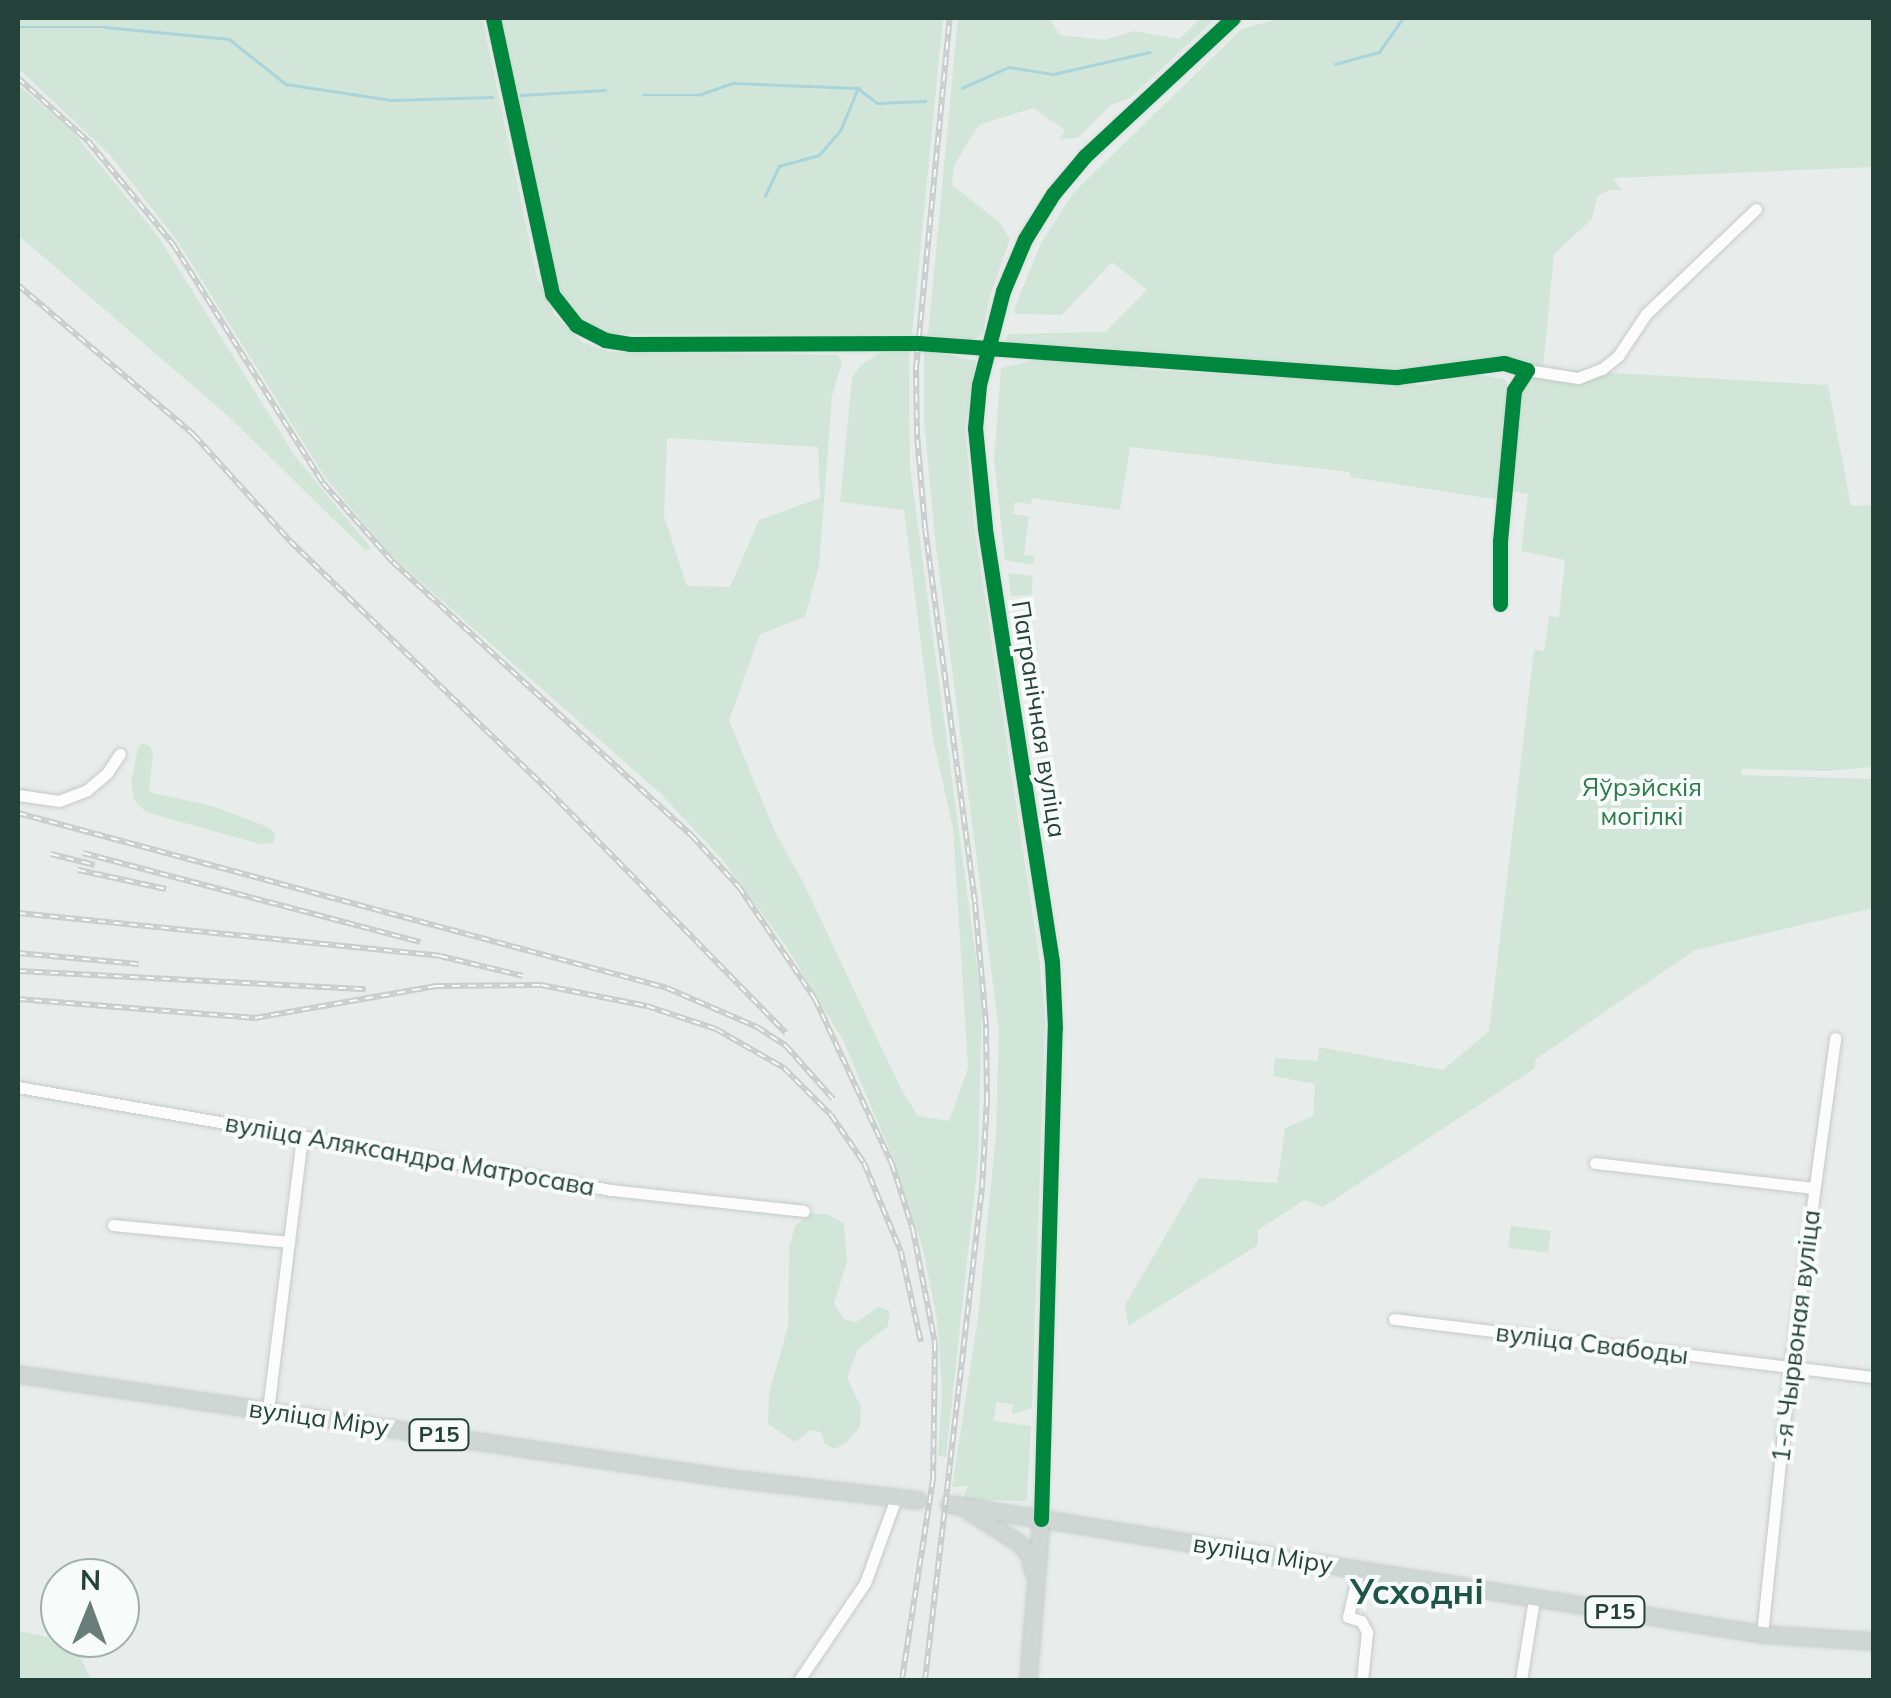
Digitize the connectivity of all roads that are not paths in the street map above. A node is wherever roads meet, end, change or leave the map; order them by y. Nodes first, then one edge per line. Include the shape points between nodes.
1 (494, 18) edge
2 (1233, 18) edge
3 (1756, 209) dead end
4 (988, 350) junction
5 (1527, 370) junction
6 (1500, 604) dead end
7 (120, 754) dead end
8 (18, 795) edge
9 (1835, 1038) dead end
10 (18, 1086) edge
11 (302, 1137) junction
12 (1595, 1162) dead end
13 (1814, 1188) junction
14 (804, 1211) dead end
15 (113, 1225) dead end
16 (289, 1242) junction
17 (1394, 1319) dead end
18 (1790, 1368) junction
19 (18, 1374) edge
20 (1874, 1377) edge
21 (268, 1410) junction
22 (896, 1498) junction
23 (941, 1503) junction
24 (1041, 1519) junction
25 (1359, 1570) junction
26 (1036, 1583) junction
27 (1534, 1599) junction
28 (1762, 1634) junction
29 (1874, 1641) edge
30 (799, 1680) edge
31 (1028, 1680) edge
32 (1362, 1680) edge
33 (1522, 1680) edge

1 - 4 street via 552,294 576,326 630,344 918,342
2 - 4 street, Пагранічная вуліца via 1053,194 1003,291
3 - 5 street via 1646,314 1602,369 1578,378
4 - 5 street via 1398,376 1486,362
4 - 24 street, Пагранічная вуліца via 975,428 978,462 1052,962 1056,1028
5 - 6 street via 1514,390
7 - 8 street via 86,790 59,801
9 - 13 street, 1-я Чырвоная вуліца
10 - 11 street, вуліца Аляксандра Матросава
11 - 14 street, вуліца Аляксандра Матросава via 611,1190
11 - 16 street
12 - 13 street
13 - 18 street, 1-я Чырвоная вуліца
15 - 16 street
16 - 21 street
17 - 18 street, вуліца Свабоды
18 - 20 street, вуліца Свабоды
18 - 28 street, 1-я Чырвоная вуліца
19 - 21 main road, вуліца Міру / Р15
21 - 22 main road, вуліца Міру / Р15
22 - 23 main road, вуліца Міру / Р15
22 - 30 street via 865,1583
23 - 24 main road, вуліца Міру / Р15
23 - 26 main road via 1019,1543
24 - 25 main road, вуліца Міру / Р15
24 - 26 main road, Пагранічная вуліца
25 - 27 main road, вуліца Міру / Р15
25 - 32 street via 1348,1617 1361,1621 1366,1632
26 - 31 main road, Пагранічная вуліца
27 - 28 main road, вуліца Міру / Р15
27 - 33 street
28 - 29 main road, вуліца Міру / Р15

